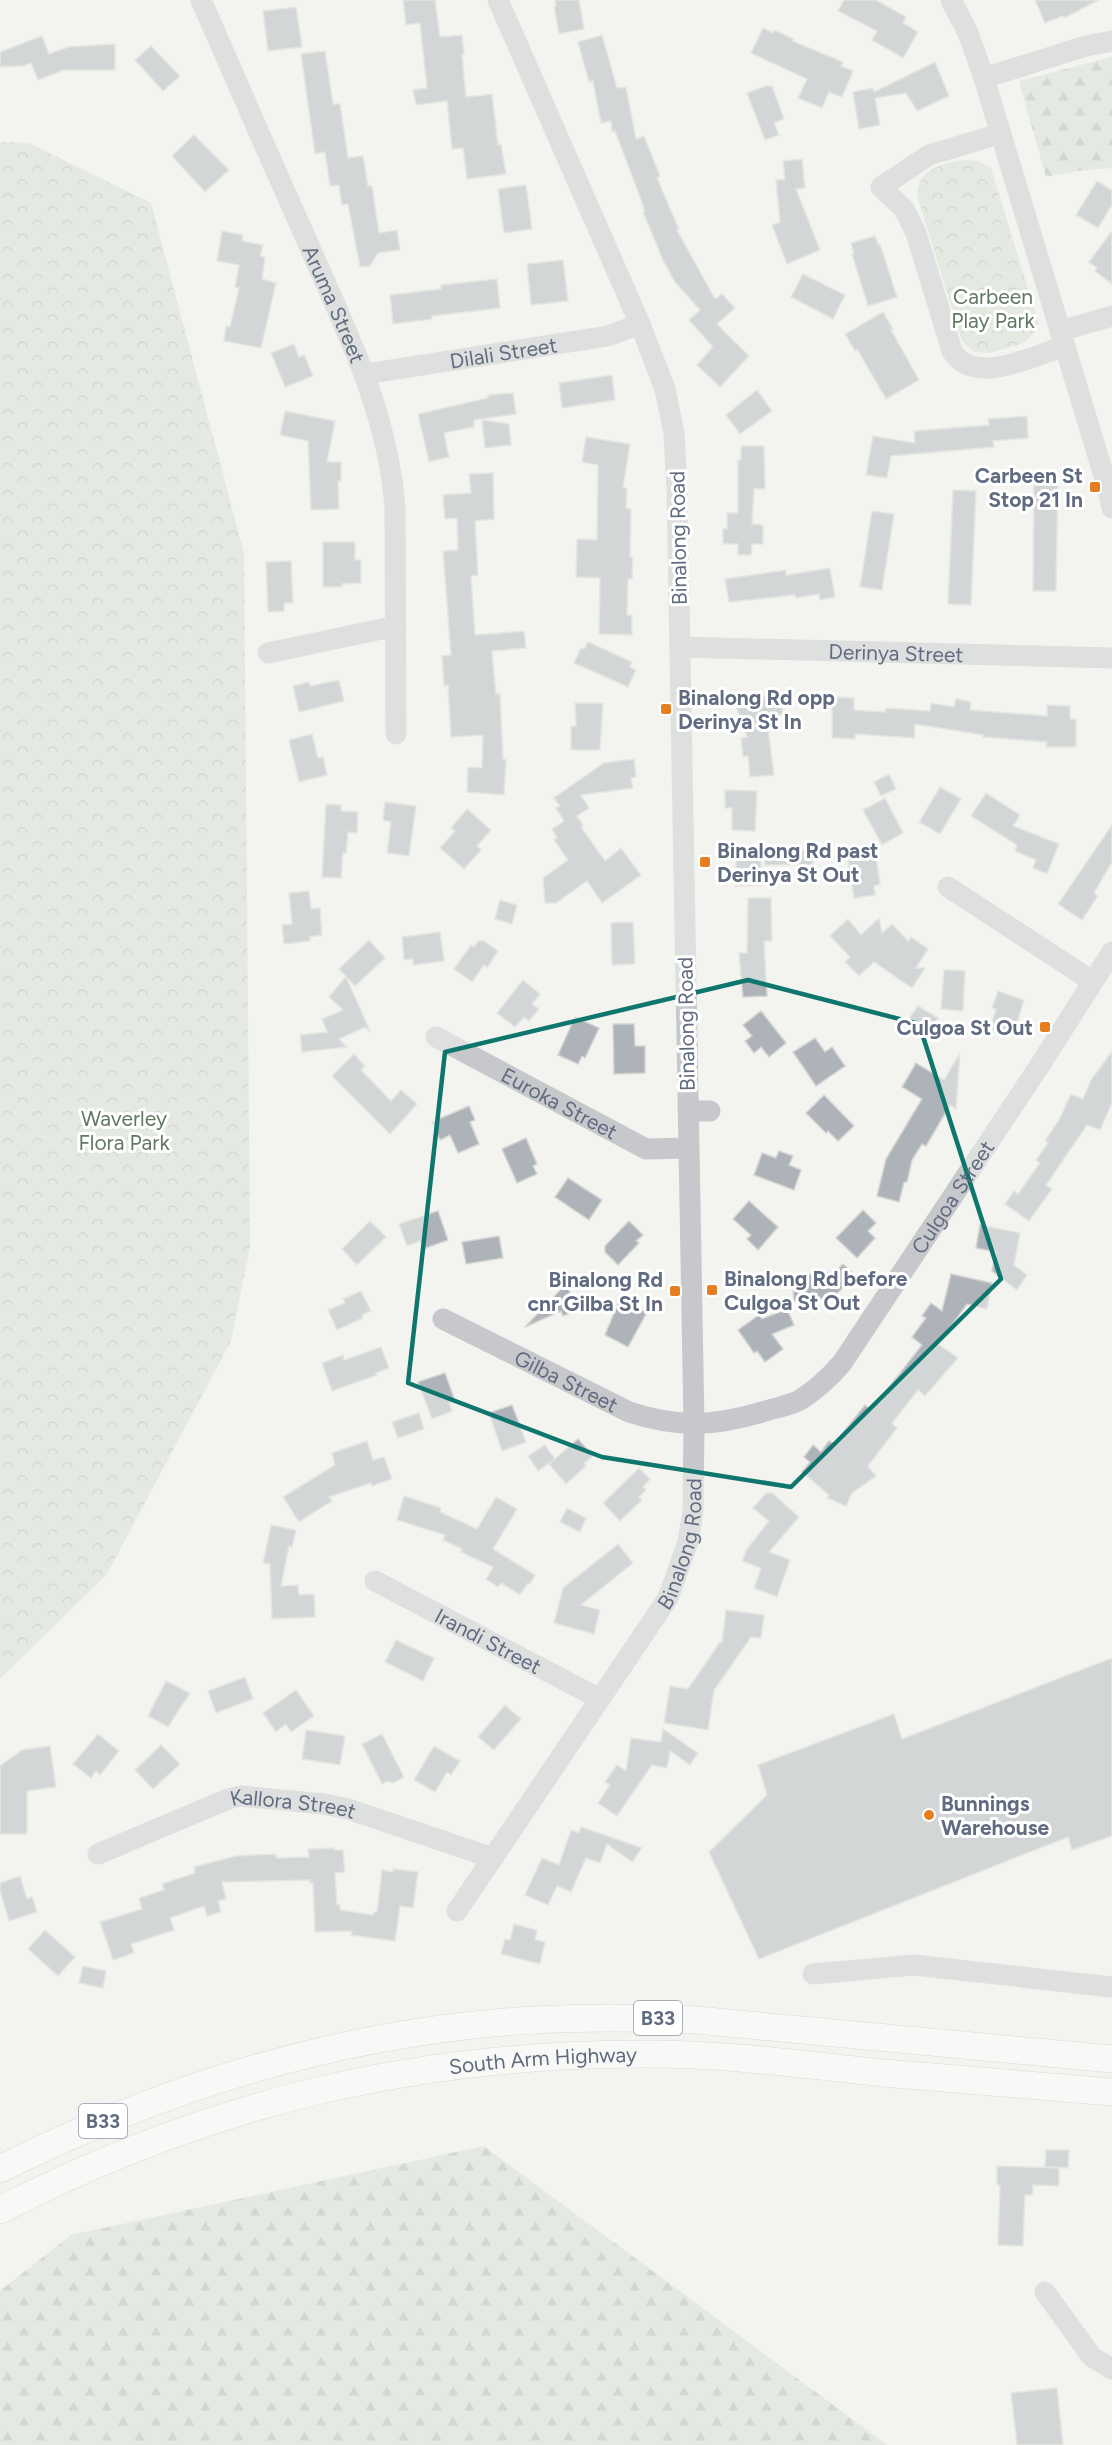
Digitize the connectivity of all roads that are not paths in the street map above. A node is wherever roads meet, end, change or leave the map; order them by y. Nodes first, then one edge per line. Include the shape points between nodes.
1 (201, 0) edge
2 (498, 0) edge
3 (951, 0) edge
4 (1112, 41) edge
5 (984, 78) junction
6 (999, 134) junction
7 (1112, 316) edge
8 (640, 324) junction
9 (1062, 339) junction
10 (365, 375) junction
11 (1112, 508) edge
12 (396, 626) junction
13 (680, 647) junction
14 (268, 653) dead end
15 (1112, 658) edge
16 (396, 734) dead end
17 (948, 887) dead end
18 (1112, 952) edge
19 (1092, 981) junction
20 (436, 1037) dead end
21 (688, 1111) junction
22 (710, 1111) dead end
23 (688, 1149) junction
24 (443, 1319) dead end
25 (694, 1424) junction
26 (375, 1581) dead end
27 (600, 1699) junction
28 (98, 1854) dead end
29 (493, 1858) junction
30 (457, 1911) dead end
31 (813, 1974) dead end
32 (1112, 1987) edge
33 (1112, 2059) edge
34 (1112, 2092) edge
35 (0, 2169) edge
36 (0, 2210) edge
37 (1045, 2292) dead end
38 (1112, 2368) edge

1 - 10 street, Aruma Street
2 - 8 street, Binalong Road
3 - 5 street
4 - 5 street
5 - 6 street
6 - 9 street
6 - 9 street via 929,155 881,187 904,209 916,233 957,359 972,368 994,368
7 - 9 street
8 - 10 street, Dilali Street via 608,336
8 - 13 street, Binalong Road via 665,389 674,433
9 - 11 street
10 - 12 street, Aruma Street via 393,476
12 - 14 street
12 - 16 street, Aruma Street
13 - 15 street, Derinya Street
13 - 21 street, Binalong Road
17 - 19 street
18 - 19 street, Culgoa Street
19 - 25 street, Culgoa Street via 842,1364 798,1401 736,1420
20 - 23 street, Euroka Street via 645,1149
21 - 22 street, Binalong Road
21 - 23 street, Binalong Road
23 - 25 street, Binalong Road
24 - 25 street, Gilba Street via 628,1412 658,1422
25 - 27 street, Binalong Road via 693,1511 679,1570 653,1624
26 - 27 street, Irandi Street
27 - 29 street, Binalong Road
28 - 29 street, Kallora Street via 240,1796 348,1809
29 - 30 street, Binalong Road
31 - 32 street via 914,1965
33 - 35 main road, South Arm Highway / B33 via 696,2020 629,2017 494,2023 323,2050 210,2082 100,2122
34 - 36 main road, South Arm Highway / B33 via 654,2054 455,2065 315,2090 246,2109 118,2154
37 - 38 street via 1092,2357

